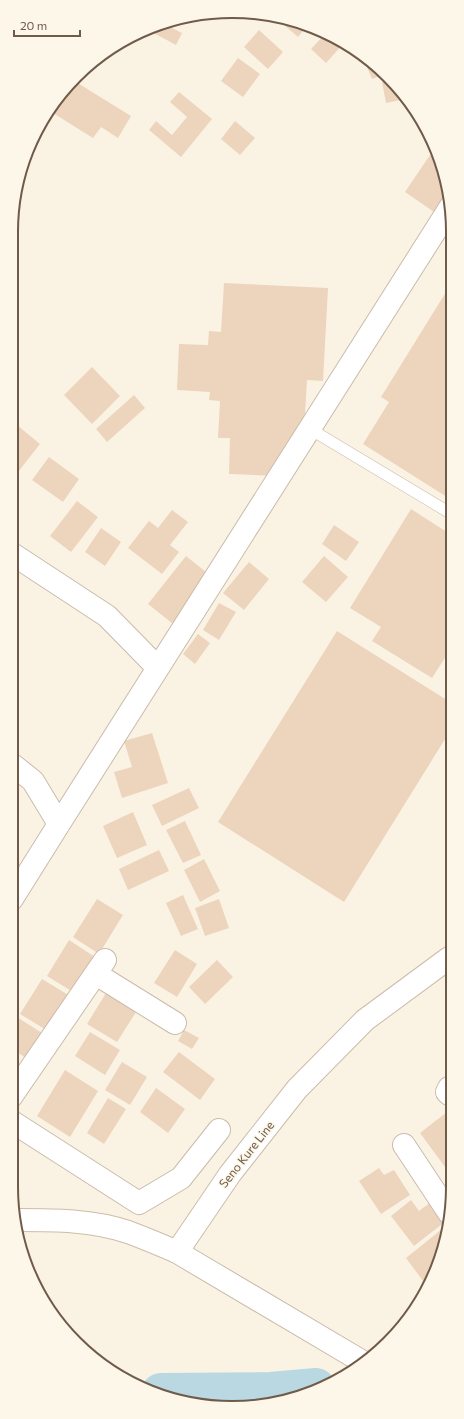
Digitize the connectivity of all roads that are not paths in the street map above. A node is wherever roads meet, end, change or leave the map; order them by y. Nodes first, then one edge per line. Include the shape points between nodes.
1 (446, 215) edge
2 (310, 429) junction
3 (446, 511) edge
4 (18, 558) edge
5 (158, 668) junction
6 (18, 769) edge
7 (59, 824) junction
8 (18, 890) edge
9 (446, 960) edge
10 (175, 1023) dead end
11 (18, 1087) edge
12 (18, 1125) edge
13 (219, 1130) dead end
14 (404, 1145) dead end
15 (445, 1208) edge
16 (21, 1220) edge
17 (177, 1252) junction
18 (359, 1359) edge

1 - 2 street
2 - 3 lane
2 - 5 street
4 - 5 street via 107,616
5 - 7 street
6 - 7 street via 33,781
7 - 8 street
9 - 17 street, Seno Kure Line via 365,1020 297,1089 230,1174
10 - 11 street via 100,967
12 - 13 street via 139,1203 181,1178
14 - 15 street
16 - 17 street via 64,1220 98,1225 128,1232
17 - 18 street

